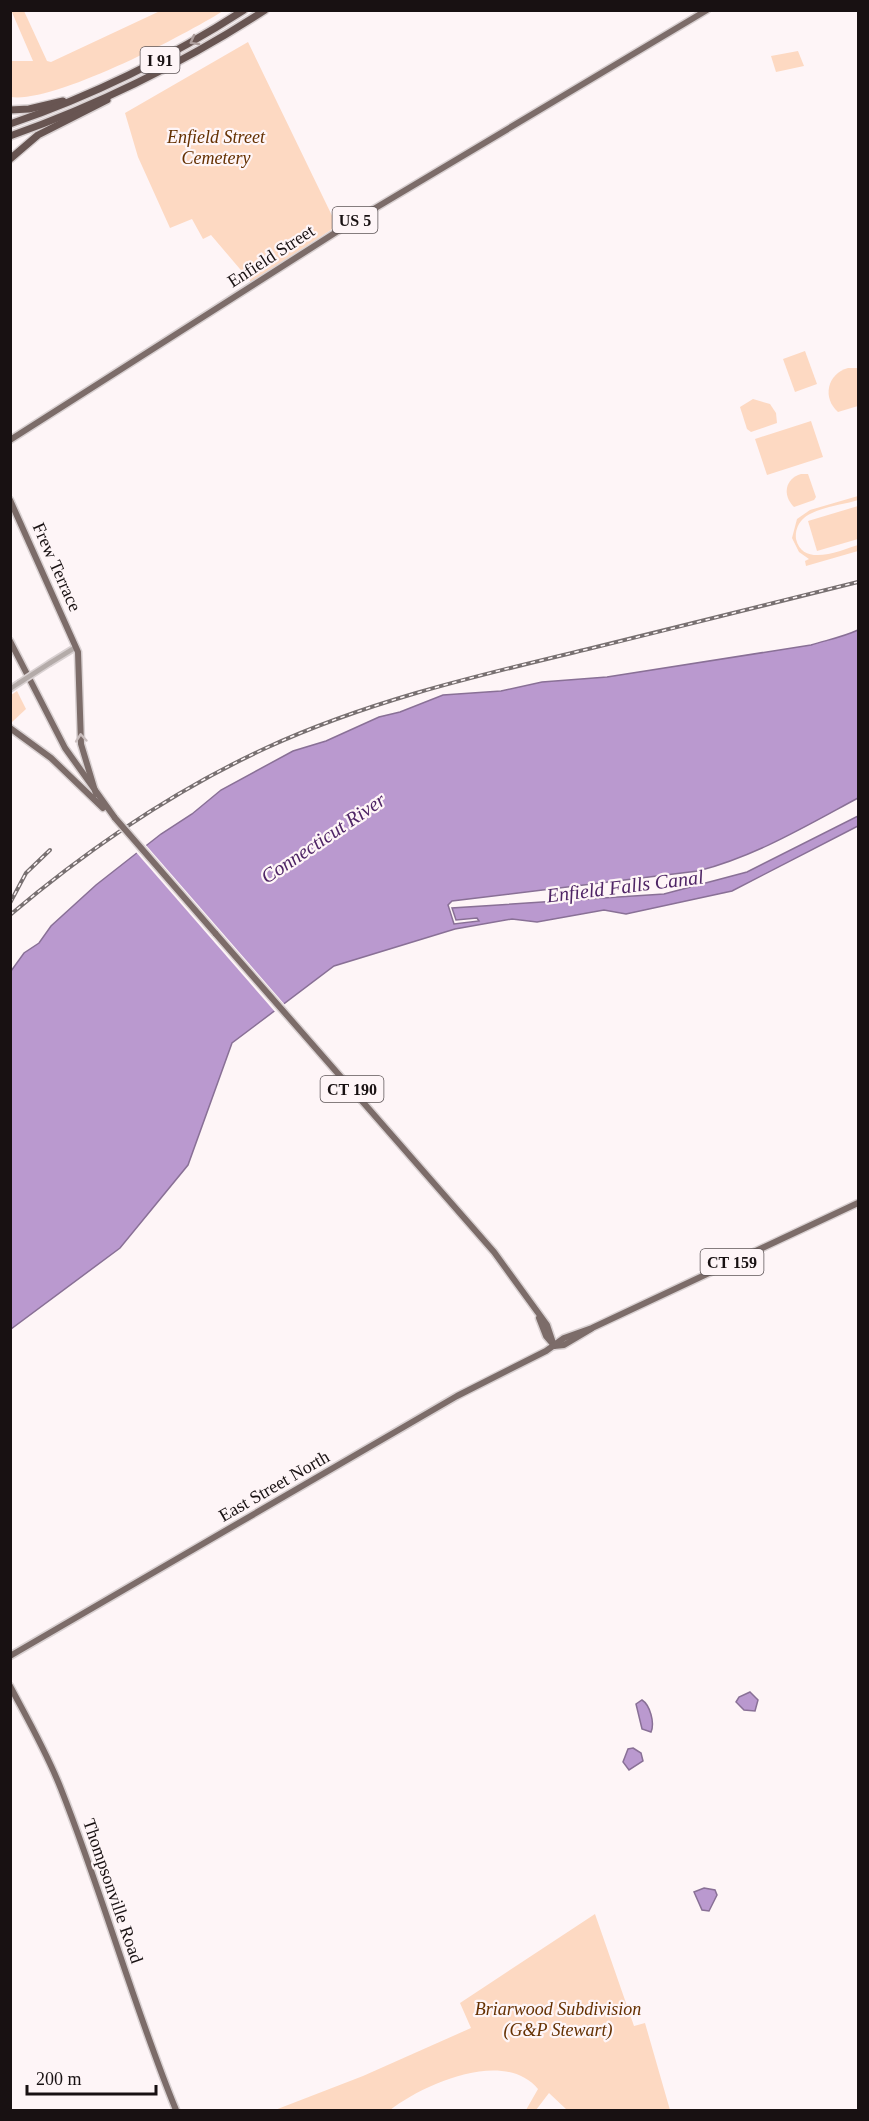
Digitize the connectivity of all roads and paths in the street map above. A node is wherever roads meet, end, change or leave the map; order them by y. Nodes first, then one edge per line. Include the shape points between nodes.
1 (244, 10) edge
2 (265, 10) edge
3 (706, 10) edge
4 (112, 95) junction
5 (71, 101) junction
6 (10, 110) edge
7 (10, 124) edge
8 (10, 136) edge
9 (10, 159) edge
10 (10, 441) edge
11 (10, 500) edge
12 (10, 641) edge
13 (76, 647) junction
14 (10, 688) edge
15 (10, 728) edge
16 (96, 794) junction
17 (114, 816) junction
18 (858, 1203) edge
19 (554, 1346) junction
20 (10, 1656) edge
21 (10, 1686) edge
22 (176, 2110) edge

1 -> 5 highway, I 91 via 161,59
2 - 4 highway, I 91 via 188,57
3 - 10 main road, Enfield Street / US 5 via 352,222
4 - 8 highway, I 91
4 - 9 highway via 99,106 38,135
5 - 6 highway
5 - 7 highway, I 91
11 - 13 main road, Frew Terrace
12 - 16 main road, CT 190 via 58,736
13 - 14 street, bridge
16 -> 13 main road, Frew Terrace via 82,749
15 - 17 main road via 51,758
16 - 17 main road, CT 190
17 - 19 main road, CT 190, bridge via 494,1252 547,1325
18 - 19 main road, East Street North / CT 159
19 - 20 main road, East Street North / CT 159 via 457,1396
21 - 22 main road, Thompsonville Road via 60,1787

